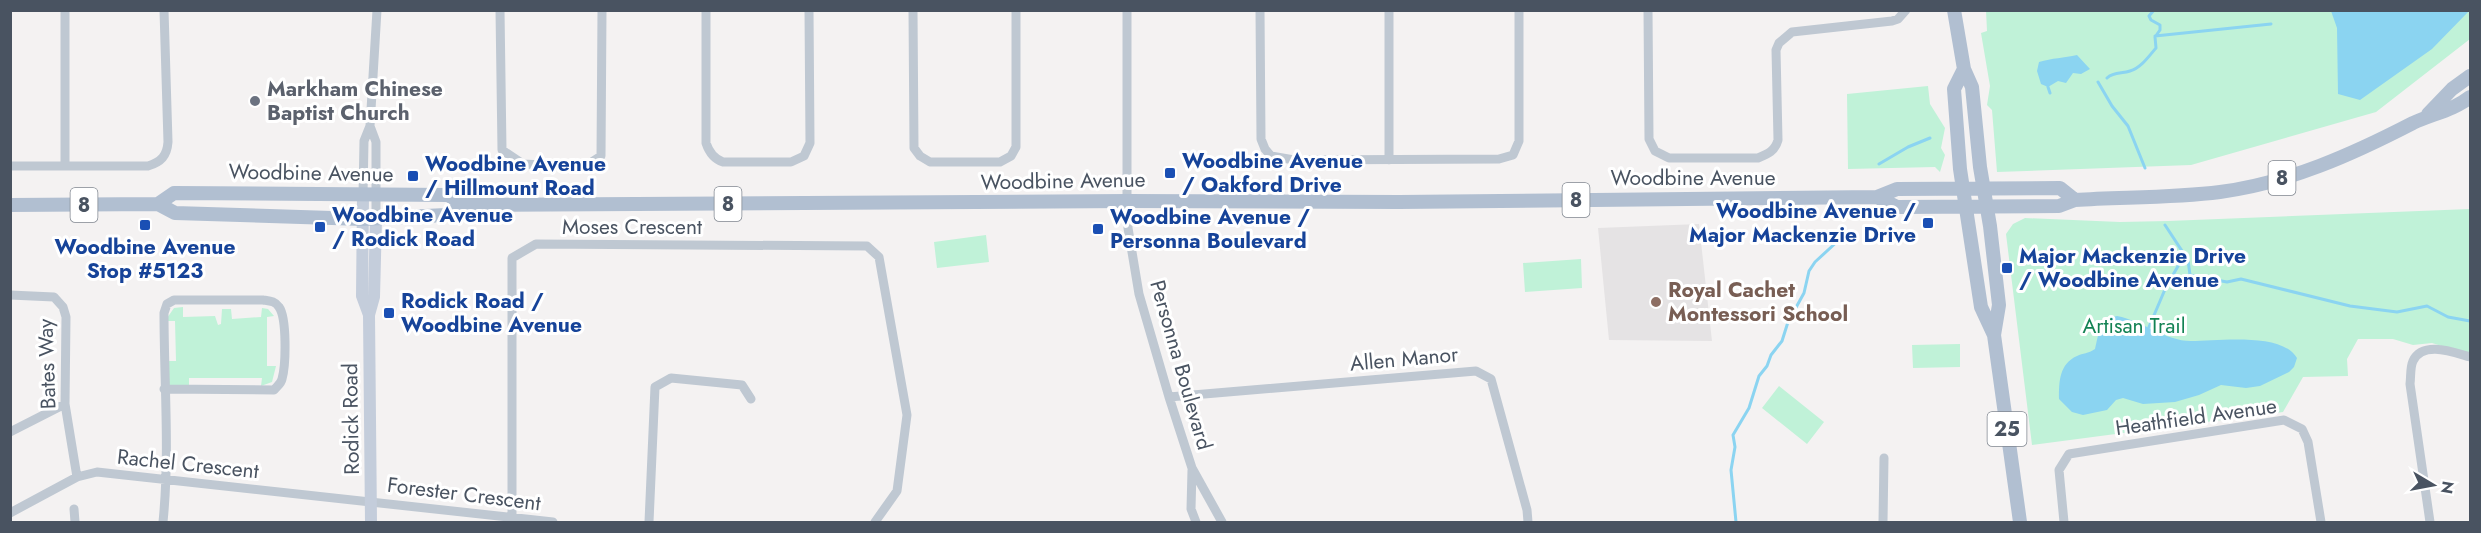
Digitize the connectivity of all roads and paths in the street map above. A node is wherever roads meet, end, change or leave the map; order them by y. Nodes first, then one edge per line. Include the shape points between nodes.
1 (65, 10) edge
2 (164, 10) edge
3 (377, 10) edge
4 (500, 10) edge
5 (602, 10) edge
6 (706, 10) edge
7 (809, 10) edge
8 (913, 10) edge
9 (1016, 10) edge
10 (1127, 10) edge
11 (1260, 10) edge
12 (1389, 10) edge
13 (1519, 10) edge
14 (1648, 10) edge
15 (1906, 10) edge
16 (1954, 10) edge
17 (1964, 69) junction
18 (2470, 76) edge
19 (2470, 97) edge
20 (2425, 117) junction
21 (1389, 160) junction
22 (65, 165) junction
23 (10, 166) edge
24 (1984, 188) junction
25 (1963, 189) junction
26 (369, 196) junction
27 (1877, 197) junction
28 (2075, 200) junction
29 (1127, 201) junction
30 (158, 204) junction
31 (10, 205) edge
32 (465, 205) junction
33 (1966, 207) junction
34 (1987, 207) junction
35 (369, 218) junction
36 (10, 295) edge
37 (1994, 335) junction
38 (2470, 357) edge
39 (164, 389) junction
40 (1169, 397) junction
41 (751, 399) dead end
42 (65, 404) junction
43 (10, 432) edge
44 (1884, 458) dead end
45 (1192, 468) junction
46 (77, 477) junction
47 (167, 480) junction
48 (371, 502) junction
49 (74, 509) dead end
50 (10, 513) edge
51 (512, 518) junction
52 (75, 522) edge
53 (163, 522) edge
54 (371, 522) edge
55 (553, 522) edge
56 (649, 522) edge
57 (875, 522) edge
58 (1196, 522) edge
59 (1222, 522) edge
60 (1528, 522) edge
61 (1883, 522) edge
62 (2020, 522) edge
63 (2064, 522) edge
64 (2321, 522) edge
65 (2430, 522) edge

1 - 22 street
2 - 22 street via 168,151 163,159 148,166
3 - 26 street via 370,126 376,142
4 - 5 street via 502,150 523,164 584,167 601,156
6 - 7 street via 706,143 708,150 723,162 798,160 809,150
8 - 9 street via 914,148 930,162 1000,162 1011,156 1016,147
10 - 29 street, Personna Boulevard
11 - 21 street via 1261,139 1271,156 1294,160
12 - 21 street
13 - 21 street via 1519,141 1513,155 1499,159
14 - 15 street via 1649,139 1655,151 1669,158 1767,155 1778,140 1776,50 1785,36 1892,21
16 - 17 main road, 25
17 - 24 main road, 25 via 1972,87
17 - 25 main road, 25 via 1954,89
18 - 20 main road, Woodbine Avenue / 8
19 - 20 main road, Woodbine Avenue / 8 via 2460,105
20 - 28 main road, Woodbine Avenue / 8 via 2363,149 2275,180 2223,191
22 - 23 street
24 - 25 main road, Woodbine Avenue / 8
24 - 28 main road, Woodbine Avenue / 8 via 2060,188
24 - 34 main road, 25
25 - 27 main road, Woodbine Avenue / 8 via 1897,189
25 - 33 main road, 25
26 - 30 main road, Woodbine Avenue / 8 via 174,193
26 - 32 main road, Woodbine Avenue / 8 via 448,195
26 - 35 main road, Rodick Road
27 - 29 main road, Woodbine Avenue / 8
27 - 33 main road, Woodbine Avenue / 8 via 1897,207
28 - 34 main road, Woodbine Avenue / 8 via 2059,206
29 - 32 main road, Woodbine Avenue / 8
29 - 40 street, Personna Boulevard via 1139,294
30 - 31 main road, Woodbine Avenue / 8
30 - 35 main road, Woodbine Avenue / 8 via 176,213
32 - 35 main road, Woodbine Avenue / 8 via 446,215
33 - 34 main road, Woodbine Avenue / 8
33 - 37 main road, 25 via 1981,307
34 - 37 main road, 25 via 1999,305
35 - 48 main road, Rodick Road via 362,296 369,315
36 - 42 street, Bates Way via 54,297 63,307
37 - 62 main road, 25
38 - 65 street via 2442,349 2428,350 2417,355 2412,363 2410,384
39 - 39 street via 274,390 282,382 284,370 285,319 278,305 263,300 174,300 167,304
39 - 47 street
40 - 45 street, Personna Boulevard
40 - 60 street, Allen Manor via 1476,371 1491,379
41 - 56 street via 742,384 671,378 655,387
42 - 43 street
42 - 46 street, Bates Way
44 - 61 street
45 - 58 street, Personna Boulevard via 1191,509
45 - 59 street, Personna Boulevard
46 - 47 street, Rachel Crescent via 98,472
46 - 50 street, Rachel Crescent
47 - 48 street, Rachel Crescent
47 - 53 street
48 - 51 street, Forester Crescent
48 - 54 main road, Rodick Road
49 - 52 street
51 - 55 street, Forester Crescent
51 - 57 street, Moses Crescent via 512,258 536,244 867,246 879,257 907,415 897,491
63 - 64 street, Heathfield Avenue via 2059,470 2069,454 2284,420 2302,429 2308,442

